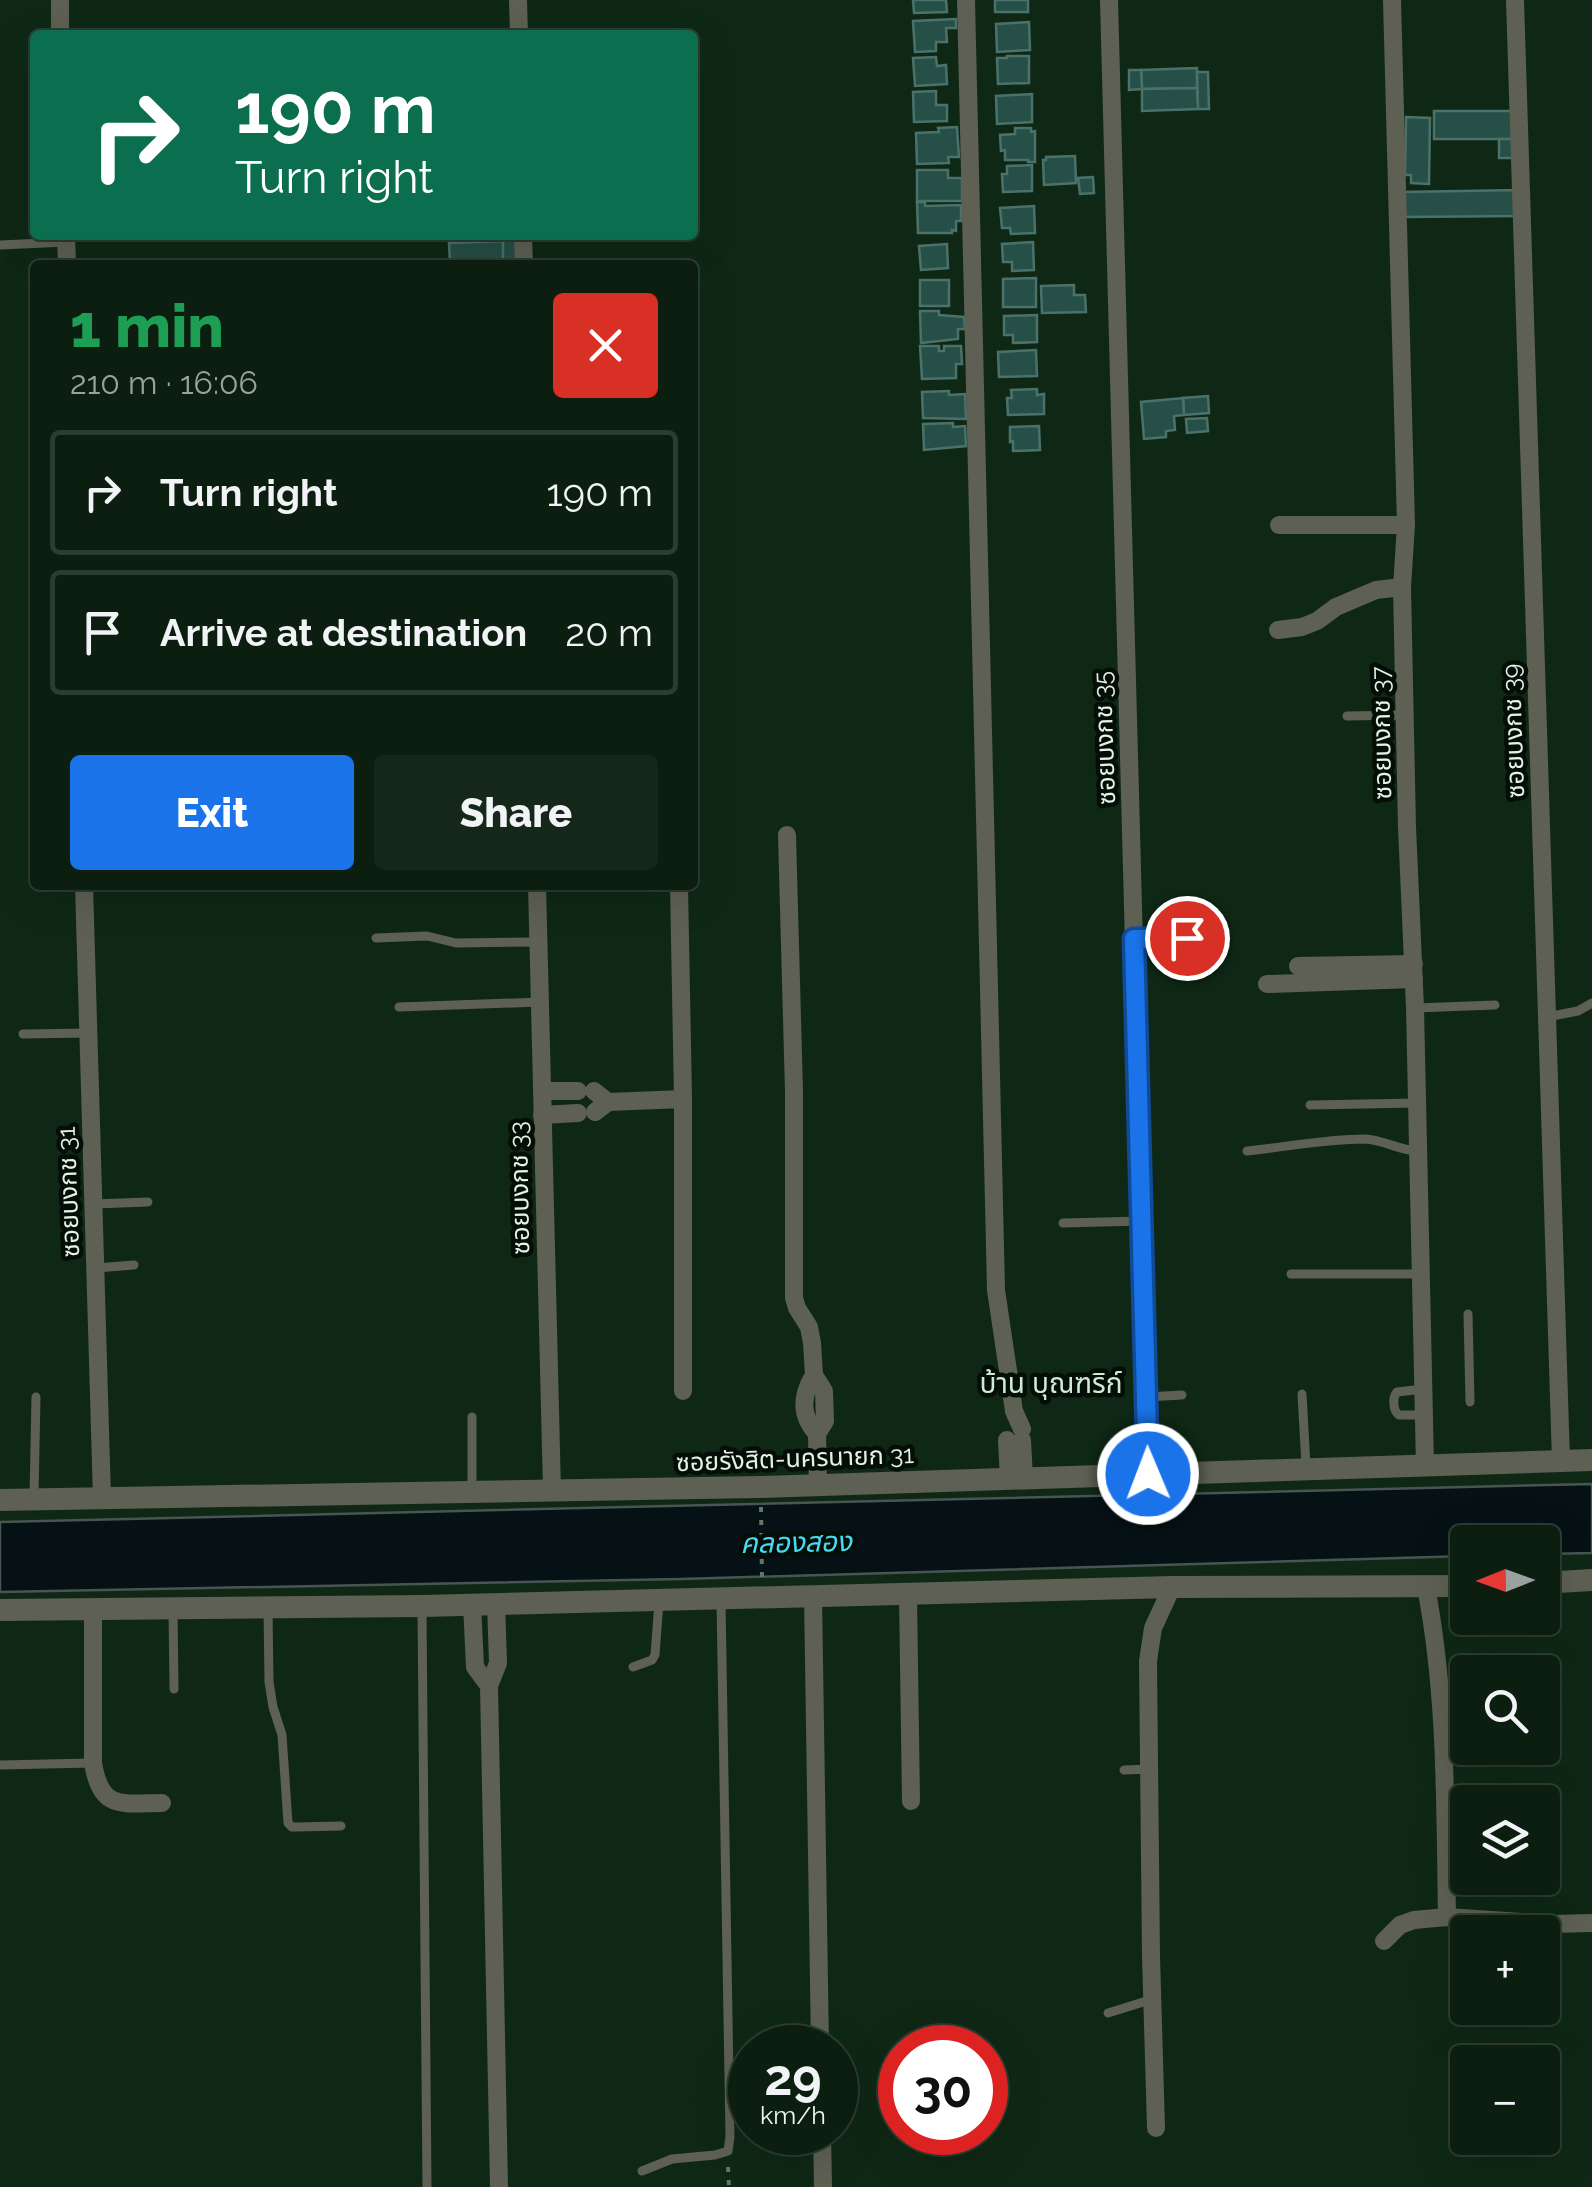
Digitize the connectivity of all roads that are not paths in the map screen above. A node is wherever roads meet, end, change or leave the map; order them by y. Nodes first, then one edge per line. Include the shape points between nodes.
1 (60, 0) edge
2 (518, 0) edge
3 (966, 0) edge
4 (1109, 0) edge
5 (1392, 0) edge
6 (1515, 0) edge
7 (60, 30) edge
8 (519, 30) edge
9 (55, 240) edge
10 (0, 245) edge
11 (1279, 525) dead end
12 (1406, 525) junction
13 (1402, 587) junction
14 (1278, 630) dead end
15 (1406, 715) junction
16 (1347, 716) dead end
17 (788, 835) dead end
18 (84, 890) edge
19 (537, 890) edge
20 (679, 890) edge
21 (376, 938) dead end
22 (1187, 938) dead end
23 (1134, 939) junction
24 (538, 942) junction
25 (1298, 966) dead end
26 (1414, 972) junction
27 (1267, 984) dead end
28 (540, 1002) junction
29 (1592, 1002) edge
30 (1495, 1005) dead end
31 (399, 1006) dead end
32 (1415, 1008) junction
33 (1547, 1017) junction
34 (89, 1033) junction
35 (24, 1034) dead end
36 (542, 1092) junction
37 (683, 1098) junction
38 (590, 1102) junction
39 (1417, 1103) junction
40 (1310, 1105) dead end
41 (542, 1114) junction
42 (1247, 1151) dead end
43 (1418, 1151) junction
44 (148, 1202) dead end
45 (94, 1204) junction
46 (1141, 1220) junction
47 (1063, 1224) dead end
48 (134, 1265) dead end
49 (96, 1268) junction
50 (1291, 1274) dead end
51 (1421, 1274) junction
52 (1468, 1314) dead end
53 (1423, 1389) junction
54 (683, 1391) dead end
55 (1302, 1394) dead end
56 (1182, 1395) dead end
57 (36, 1396) dead end
58 (1146, 1397) junction
59 (1470, 1402) dead end
60 (1424, 1416) junction
61 (472, 1417) dead end
62 (1592, 1460) edge
63 (1561, 1461) junction
64 (1425, 1465) junction
65 (1306, 1468) junction
66 (1148, 1474) junction
67 (1016, 1479) junction
68 (818, 1485) junction
69 (552, 1490) junction
70 (472, 1492) junction
71 (102, 1498) junction
72 (0, 1500) edge
73 (34, 1500) junction
74 (1592, 1580) edge
75 (1560, 1581) edge
76 (1172, 1587) junction
77 (1450, 1587) edge
78 (1426, 1588) junction
79 (908, 1595) junction
80 (813, 1596) junction
81 (720, 1598) junction
82 (659, 1599) junction
83 (484, 1604) junction
84 (422, 1606) junction
85 (268, 1607) junction
86 (93, 1608) junction
87 (173, 1608) junction
88 (0, 1610) edge
89 (633, 1667) dead end
90 (174, 1689) dead end
91 (94, 1762) junction
92 (0, 1765) edge
93 (1150, 1769) junction
94 (1124, 1770) dead end
95 (911, 1801) dead end
96 (162, 1804) dead end
97 (341, 1826) dead end
98 (1447, 1917) junction
99 (1592, 1923) edge
100 (1384, 1941) dead end
101 (1153, 1999) junction
102 (1108, 2012) dead end
103 (820, 2025) edge
104 (1156, 2128) dead end
105 (822, 2155) edge
106 (642, 2171) dead end
107 (428, 2187) edge
108 (499, 2187) edge
109 (823, 2187) edge

1 - 7 street
2 - 8 street
3 - 67 street via 996,1290 1014,1411
4 - 23 street, ซอยบงกช 35
5 - 12 street, ซอยบงกช 37
6 - 33 street, ซอยบงกช 39
9 - 10 lane
11 - 12 street
12 - 13 street, ซอยบงกช 37
13 - 14 street via 1376,590 1318,621
13 - 15 street, ซอยบงกช 37
15 - 16 lane
15 - 26 street, ซอยบงกช 37
17 - 68 street via 794,1298 824,1391
18 - 34 street, ซอยบงกช 31
19 - 24 street, ซอยบงกช 33
20 - 37 street
21 - 24 lane
22 - 23 lane
23 - 46 street, ซอยบงกช 35
24 - 28 street, ซอยบงกช 33
25 - 26 street
26 - 27 street
26 - 32 street, ซอยบงกช 37
28 - 31 lane
28 - 36 street, ซอยบงกช 33
29 - 33 lane
30 - 32 lane
32 - 39 street, ซอยบงกช 37
33 - 63 street, ซอยบงกช 39
34 - 35 lane
34 - 45 street, ซอยบงกช 31
36 - 38 street
36 - 41 street, ซอยบงกช 33
37 - 38 street
37 - 54 street
38 - 41 street
39 - 40 lane
39 - 43 street, ซอยบงกช 37
41 - 69 street, ซอยบงกช 33
42 - 43 lane via 1362,1139
43 - 51 street, ซอยบงกช 37
44 - 45 lane
45 - 49 street, ซอยบงกช 31
46 - 47 lane
46 - 58 street, ซอยบงกช 35
48 - 49 lane
49 - 71 street, ซอยบงกช 31
50 - 51 lane
51 - 53 street, ซอยบงกช 37
52 - 59 lane
53 - 60 street, ซอยบงกช 37
53 - 60 lane via 1397,1392 1394,1407 1399,1415
55 - 65 lane
56 - 58 lane
57 - 73 lane
58 - 66 street, ซอยบงกช 35
60 - 64 street, ซอยบงกช 37
61 - 70 lane
62 - 63 street, ซอยรังสิต-นครนายก 31
63 - 64 street, ซอยรังสิต-นครนายก 31 via 1470,1454
64 - 65 street, ซอยรังสิต-นครนายก 31
65 - 66 street, ซอยรังสิต-นครนายก 31
66 - 67 street, ซอยรังสิต-นครนายก 31
67 - 68 street, ซอยรังสิต-นครนายก 31
68 - 69 street, ซอยรังสิต-นครนายก 31
69 - 70 street, ซอยรังสิต-นครนายก 31
70 - 71 street, ซอยรังสิต-นครนายก 31
71 - 73 street, ซอยรังสิต-นครนายก 31
72 - 73 street, ซอยรังสิต-นครนายก 31
74 - 75 street
76 - 78 street
76 - 79 street
76 - 93 street via 1150,1644
77 - 78 street
78 - 98 street via 1441,1695
79 - 80 street
79 - 95 street
80 - 81 street
80 - 103 street
81 - 82 street
81 - 106 lane via 728,2151
82 - 83 street
82 - 89 lane via 655,1655
83 - 84 street
83 - 108 street via 475,1667 489,1686
84 - 85 street
84 - 107 lane
85 - 87 street
85 - 97 lane via 269,1682 282,1735 288,1822 297,1828
86 - 87 street
86 - 88 street
86 - 91 street
87 - 90 lane
91 - 92 lane
91 - 96 street via 102,1793 112,1801
93 - 94 lane
93 - 101 street
98 - 99 street
98 - 100 street via 1400,1925
101 - 102 lane
101 - 104 street
105 - 109 street

